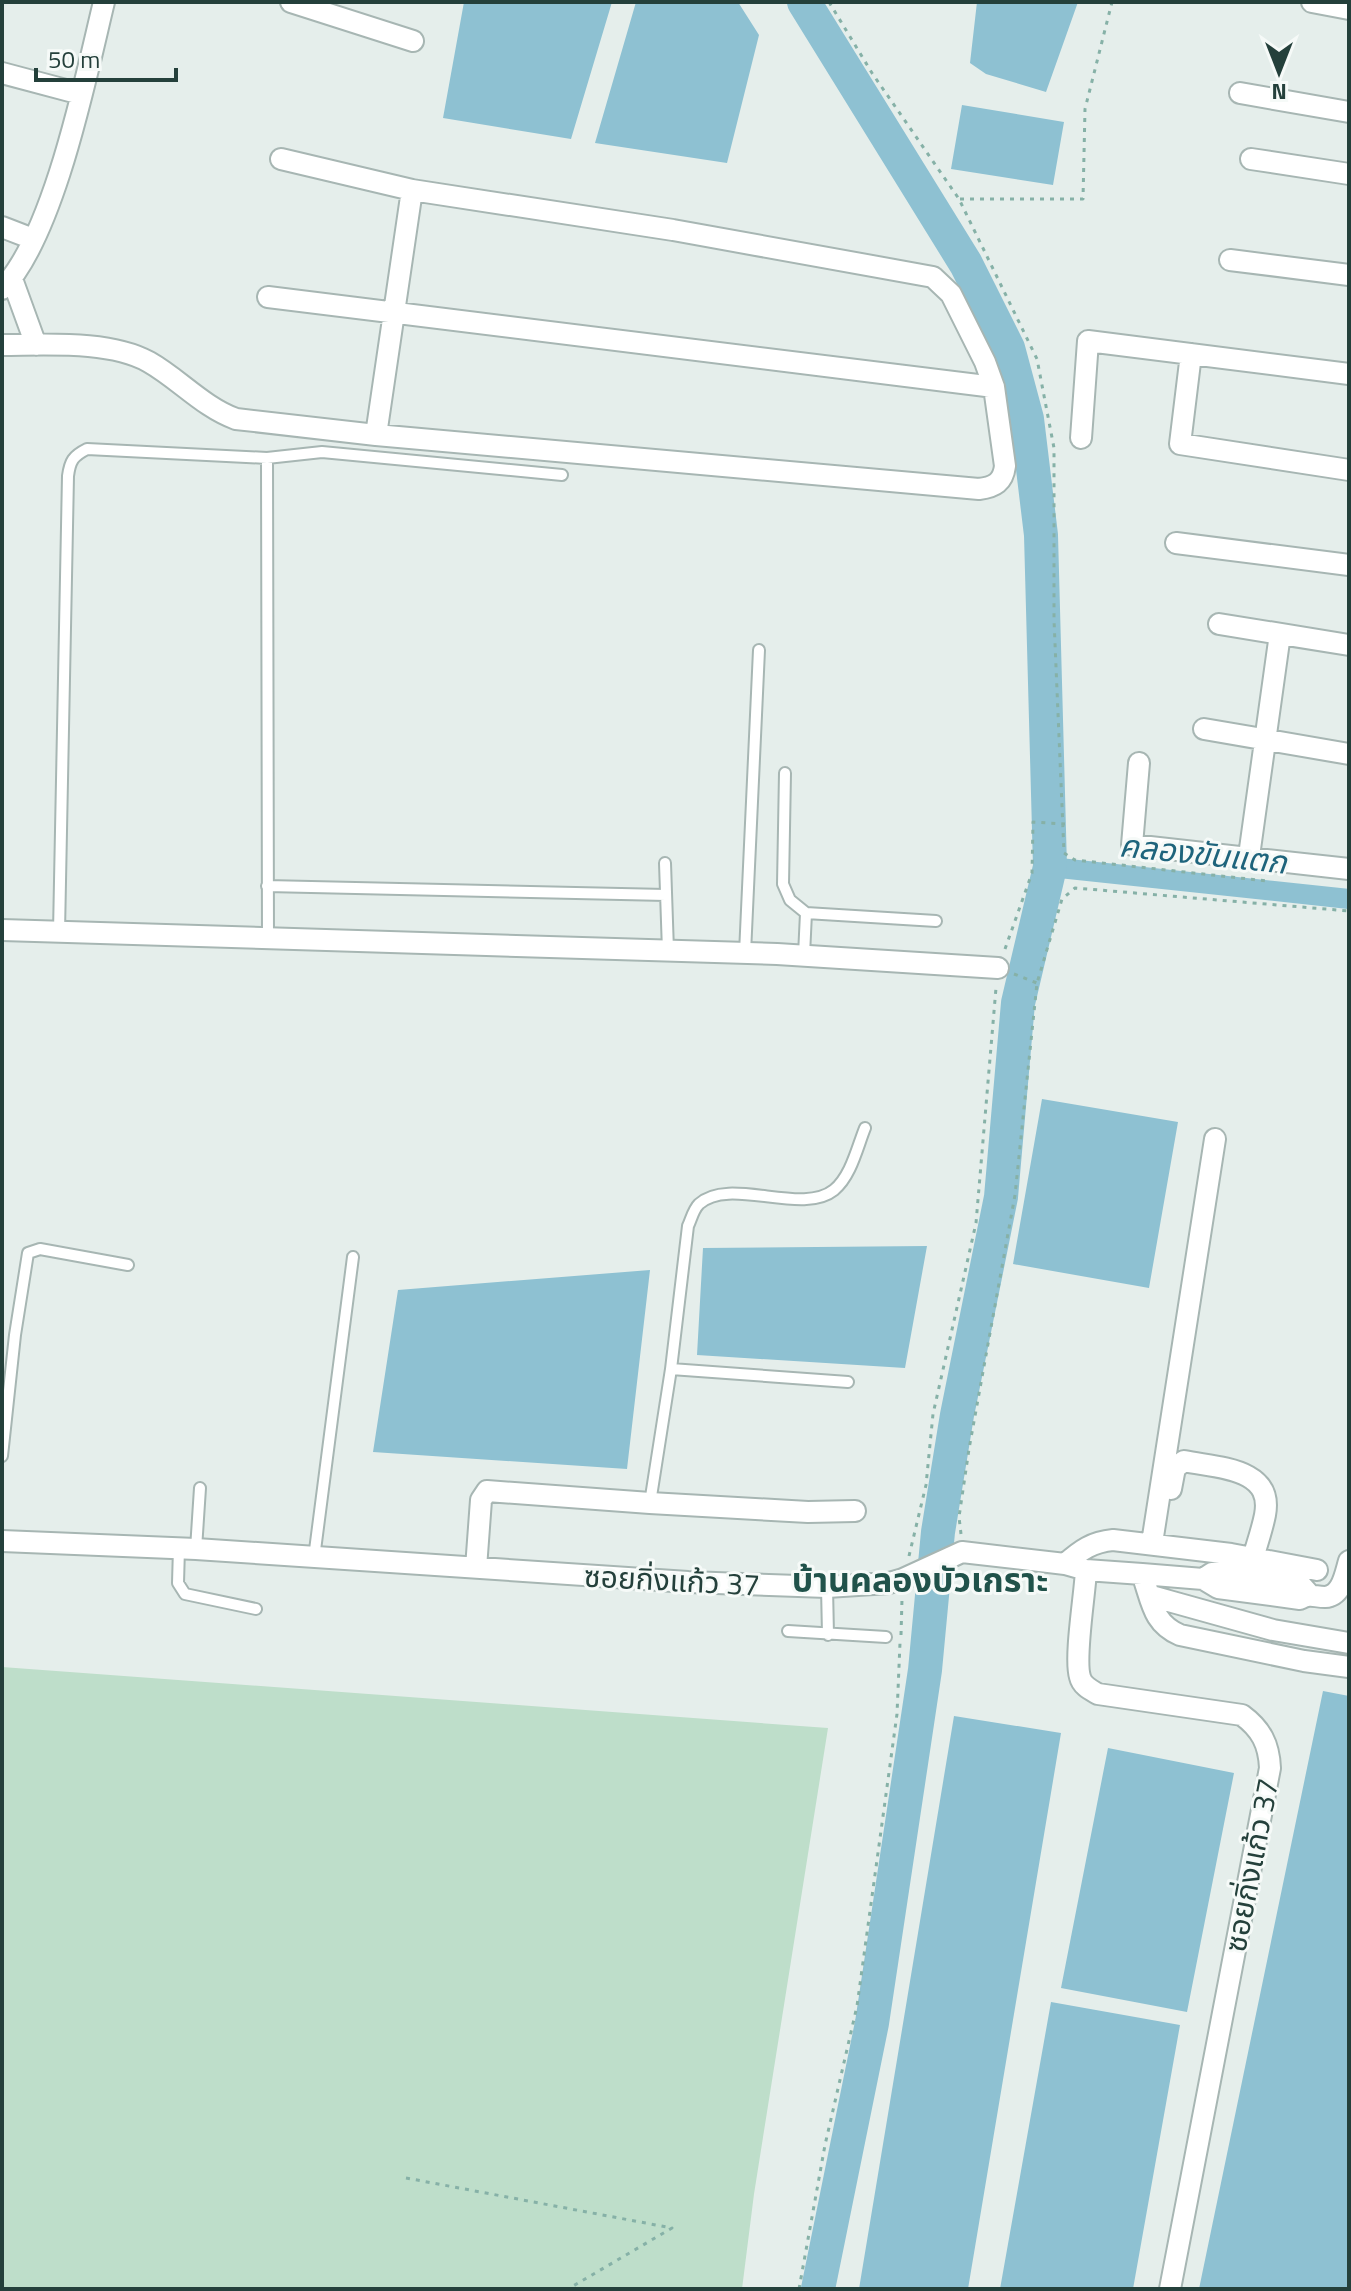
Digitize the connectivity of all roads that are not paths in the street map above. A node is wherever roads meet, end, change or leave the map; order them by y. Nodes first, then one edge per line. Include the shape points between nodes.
1 (104, 2) edge
2 (291, 2) edge
3 (1312, 2) edge
4 (1349, 9) edge
5 (413, 41) dead end
6 (2, 73) edge
7 (1240, 93) dead end
8 (81, 94) junction
9 (1349, 112) edge
10 (281, 159) dead end
11 (1251, 159) dead end
12 (1349, 174) edge
13 (412, 190) junction
14 (2, 227) edge
15 (33, 239) junction
16 (1230, 260) dead end
17 (1349, 275) edge
18 (7, 284) edge
19 (268, 297) dead end
20 (393, 312) junction
21 (2, 345) edge
22 (36, 345) junction
23 (1191, 354) junction
24 (1349, 374) edge
25 (994, 387) junction
26 (376, 435) junction
27 (1081, 438) dead end
28 (267, 458) junction
29 (1349, 470) edge
30 (562, 475) dead end
31 (1176, 543) dead end
32 (1349, 565) edge
33 (1219, 624) dead end
34 (1280, 634) junction
35 (1349, 645) edge
36 (759, 650) dead end
37 (1204, 729) dead end
38 (1265, 740) junction
39 (1349, 754) edge
40 (1139, 763) dead end
41 (785, 773) dead end
42 (1249, 856) junction
43 (665, 863) dead end
44 (1349, 869) edge
45 (267, 886) junction
46 (666, 895) junction
47 (806, 913) junction
48 (936, 921) dead end
49 (2, 930) edge
50 (59, 932) junction
51 (268, 939) junction
52 (668, 951) junction
53 (745, 953) junction
54 (804, 955) junction
55 (998, 968) road end
56 (865, 1128) dead end
57 (1215, 1139) dead end
58 (353, 1257) dead end
59 (128, 1265) dead end
60 (671, 1369) junction
61 (848, 1382) dead end
62 (2, 1456) edge
63 (200, 1488) dead end
64 (650, 1503) junction
65 (855, 1511) dead end
66 (2, 1541) edge
67 (1156, 1544) junction
68 (188, 1549) junction
69 (314, 1558) junction
70 (1253, 1558) junction
71 (1349, 1561) edge
72 (1228, 1563) junction
73 (1065, 1564) junction
74 (476, 1568) junction
75 (1086, 1570) junction
76 (1317, 1570) dead end
77 (1142, 1574) junction
78 (1203, 1579) junction
79 (827, 1587) junction
80 (1310, 1595) junction
81 (1151, 1596) junction
82 (256, 1609) dead end
83 (1273, 1630) junction
84 (788, 1631) dead end
85 (828, 1635) junction
86 (886, 1637) dead end
87 (1310, 1638) junction
88 (1349, 1643) edge
89 (1268, 1653) junction
90 (1304, 1661) junction
91 (1349, 1667) edge
92 (1170, 2289) edge

1 - 8 street
2 - 5 street
3 - 4 street
6 - 8 street
7 - 9 street
8 - 15 street via 49,204
10 - 13 street
11 - 12 street
13 - 20 street
13 - 25 street via 933,277 951,294
14 - 15 street
15 - 18 street
16 - 17 street
18 - 22 street
19 - 20 street
20 - 25 street
20 - 26 street
21 - 22 street
22 - 26 street via 107,349 146,360 218,413 236,419
23 - 24 street
23 - 27 street via 1088,341
23 - 29 street via 1180,444
25 - 26 street via 1004,477 979,489
28 - 30 lane via 322,452
28 - 45 lane
28 - 50 lane via 87,449 70,462
31 - 32 street
33 - 34 street
34 - 35 street
34 - 38 street
36 - 53 lane
37 - 38 street
38 - 39 street
38 - 42 street
40 - 42 street via 1132,845
41 - 47 lane via 783,884 790,900
42 - 44 street
43 - 46 lane
45 - 46 lane
45 - 51 lane
46 - 52 lane
47 - 48 lane
47 - 54 lane
49 - 50 street
50 - 51 street
51 - 52 street
52 - 53 street
53 - 54 street
54 - 55 street
56 - 60 lane via 849,1170 832,1192 808,1198 720,1195 694,1210
57 - 67 street
58 - 69 lane
59 - 62 lane via 40,1249 28,1253
60 - 61 lane
60 - 64 lane
63 - 68 lane
64 - 65 street
64 - 74 street via 487,1491 481,1500
66 - 68 street, ซอยกิ่งแก้ว 37
67 - 70 street via 1175,1468 1184,1461 1248,1474 1257,1482 1265,1513
67 - 72 street
67 - 73 street via 1097,1542
68 - 69 street, ซอยกิ่งแก้ว 37
68 - 82 lane via 178,1583 185,1594
69 - 74 street, ซอยกิ่งแก้ว 37
70 - 72 street
70 - 76 street
71 - 80 street via 1334,1594
72 - 78 street
72 - 80 street via 1300,1584
73 - 75 street
73 - 79 street, ซอยกิ่งแก้ว 37 via 962,1552 903,1579
74 - 79 street, ซอยกิ่งแก้ว 37
75 - 77 street
75 - 92 street, ซอยกิ่งแก้ว 37 via 1079,1660 1083,1683 1098,1694 1242,1715 1257,1726 1269,1752
77 - 78 street
77 - 81 street
78 - 80 street via 1218,1588 1297,1599
79 - 85 lane
81 - 83 street
81 - 89 street via 1164,1628
83 - 87 street
83 - 89 street
84 - 85 lane
85 - 86 lane
87 - 88 street
87 - 90 street
89 - 90 street
90 - 91 street

